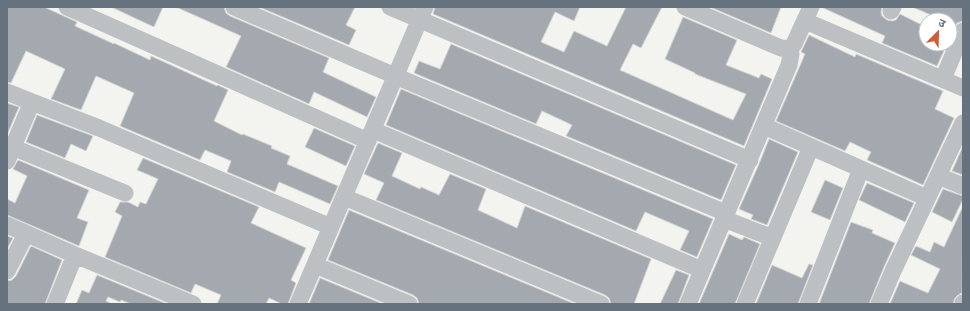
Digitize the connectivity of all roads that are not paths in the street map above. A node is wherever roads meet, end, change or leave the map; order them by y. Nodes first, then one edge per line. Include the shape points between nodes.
1 (67, 7) edge
2 (234, 7) edge
3 (390, 7) edge
4 (685, 7) edge
5 (808, 11) edge
6 (423, 14) edge
7 (963, 31) edge
8 (789, 49) junction
9 (396, 76) junction
10 (943, 79) junction
11 (963, 88) edge
12 (7, 92) edge
13 (32, 102) junction
14 (764, 126) junction
15 (962, 126) edge
16 (370, 136) junction
17 (811, 147) junction
18 (10, 154) edge
19 (750, 160) junction
20 (860, 169) junction
21 (938, 176) junction
22 (963, 186) edge
23 (125, 193) dead end
24 (344, 197) junction
25 (927, 198) junction
26 (725, 216) junction
27 (7, 225) edge
28 (331, 228) junction
29 (26, 234) junction
30 (773, 238) junction
31 (76, 255) junction
32 (315, 265) junction
33 (702, 270) junction
34 (7, 271) edge
35 (57, 303) edge
36 (193, 304) edge
37 (298, 304) edge
38 (409, 304) edge
39 (601, 304) edge
40 (688, 304) edge
41 (745, 304) edge
42 (808, 304) edge
43 (879, 304) edge

1 - 16 street
2 - 9 street
3 - 6 street
4 - 8 street via 781,48
5 - 8 street via 796,41
5 - 10 street
6 - 9 street
6 - 19 street
7 - 10 street
8 - 14 street via 789,65
9 - 16 street
9 - 26 street
10 - 11 street
12 - 13 street
13 - 18 street
13 - 28 street via 107,131
14 - 17 street
14 - 19 street
15 - 21 street
16 - 24 street
16 - 33 street
17 - 20 street
17 - 30 street
18 - 23 street
19 - 26 street
20 - 25 street
20 - 42 street
21 - 22 street
21 - 25 street
24 - 28 street
24 - 39 street
25 - 43 street
26 - 30 street
26 - 33 street
27 - 29 street
28 - 32 street
29 - 31 street
29 - 34 street
30 - 41 street
31 - 35 street
31 - 36 street
32 - 37 street
32 - 38 street
33 - 40 street

